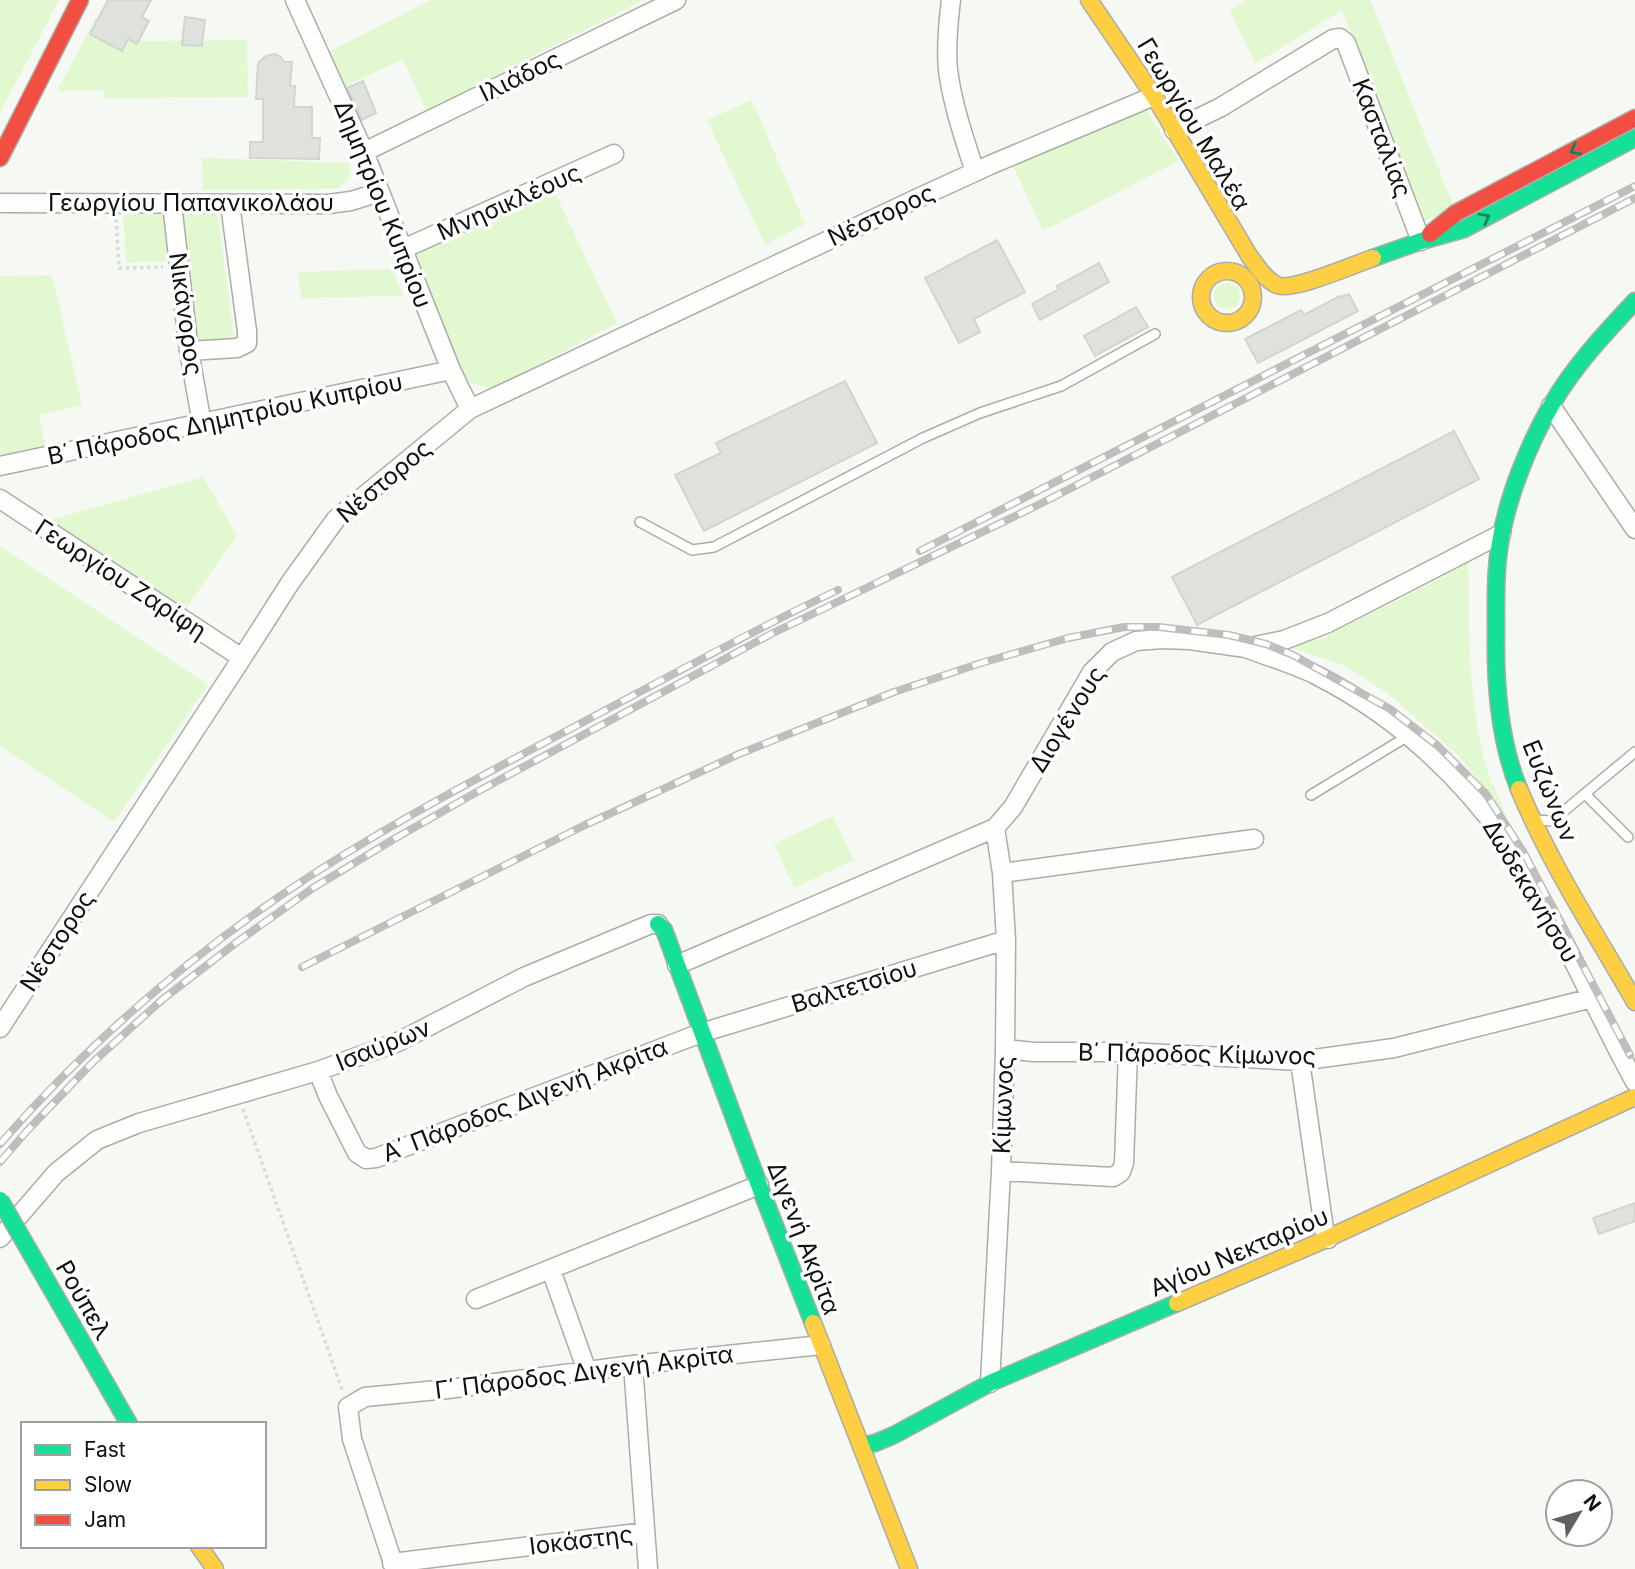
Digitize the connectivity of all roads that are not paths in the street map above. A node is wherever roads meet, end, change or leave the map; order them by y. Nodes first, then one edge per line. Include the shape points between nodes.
1 (80, 0) edge
2 (295, 0) edge
3 (676, 0) edge
4 (951, 0) edge
5 (1088, 0) edge
6 (1154, 96) junction
7 (1635, 118) edge
8 (1174, 130) junction
9 (1635, 138) edge
10 (364, 152) junction
11 (614, 154) dead end
12 (0, 158) edge
13 (975, 172) junction
14 (380, 192) junction
15 (0, 203) edge
16 (172, 204) junction
17 (230, 204) junction
18 (1421, 241) junction
19 (1240, 244) junction
20 (403, 249) junction
21 (1229, 271) junction
22 (1261, 271) junction
23 (1253, 293) junction
24 (1635, 301) edge
25 (1155, 334) dead end
26 (189, 351) junction
27 (451, 370) junction
28 (1551, 405) junction
29 (470, 409) junction
30 (202, 424) junction
31 (0, 467) edge
32 (0, 499) edge
33 (640, 522) dead end
34 (1635, 529) edge
35 (1501, 534) junction
36 (1246, 648) junction
37 (242, 658) junction
38 (1409, 735) junction
39 (1635, 752) edge
40 (1584, 794) junction
41 (1311, 795) dead end
42 (1533, 820) junction
43 (995, 828) junction
44 (1628, 837) dead end
45 (1254, 839) dead end
46 (1002, 873) junction
47 (658, 924) joint
48 (1006, 940) junction
49 (677, 965) junction
50 (1592, 998) junction
51 (1635, 1002) edge
52 (0, 1028) edge
53 (701, 1032) junction
54 (1005, 1049) junction
55 (1128, 1052) junction
56 (1300, 1061) junction
57 (318, 1071) junction
58 (1635, 1082) edge
59 (1635, 1097) edge
60 (1001, 1171) junction
61 (759, 1185) junction
62 (0, 1200) edge
63 (0, 1238) edge
64 (1328, 1238) junction
65 (551, 1270) junction
66 (476, 1299) dead end
67 (821, 1345) junction
68 (633, 1365) junction
69 (587, 1371) junction
70 (990, 1383) junction
71 (128, 1422) edge
72 (861, 1446) junction
73 (645, 1532) junction
74 (200, 1548) edge
75 (393, 1566) edge
76 (215, 1569) edge
77 (648, 1569) edge
78 (906, 1569) edge

1 - 12 street
2 - 10 street, Δημητρίου Κυπρίου
3 - 10 street, Ιλιάδος
4 - 13 street via 948,75
5 - 6 street, Γεωργίου Μαλέα
6 - 8 street, Γεωργίου Μαλέα
6 - 13 street, Νέστορος
7 -> 18 street via 1456,213
8 - 18 street, Κασταλίας via 1340,38 1346,43
8 - 19 street, Γεωργίου Μαλέα
18 -> 9 street via 1464,229
10 - 14 street, Δημητρίου Κυπρίου
11 - 20 street, Μνησικλέους
13 - 29 street, Νέστορος
14 - 17 street, Γεωργίου Παπανικολάου via 328,204
14 - 20 street, Δημητρίου Κυπρίου
15 - 16 street, Γεωργίου Παπανικολάου
16 - 17 street, Γεωργίου Παπανικολάου
16 - 26 street, Νικάνορος
17 - 26 street via 247,342 237,348
18 - 22 street via 1283,287
19 - 21 street
19 - 22 street, Γεωργίου Μαλέα
20 - 27 street, Δημητρίου Κυπρίου
21 - 22 street
21 - 23 street via 1242,275
21 - 23 street via 1213,274 1202,288 1200,297 1208,315 1224,323 1239,321 1251,308
22 - 23 street
24 - 28 street
25 - 33 lane via 1061,386 923,438 714,547 692,550
26 - 30 street, Νικάνορος
27 - 29 street, Δημητρίου Κυπρίου
27 - 30 street, Β΄ Πάροδος Δημητρίου Κυπρίου
28 - 34 street
28 - 35 street via 1526,456
29 - 37 street, Νέστορος via 336,519
30 - 31 street, Β΄ Πάροδος Δημητρίου Κυπρίου
32 - 37 street, Γεωργίου Ζαρίφη
35 - 36 street, Διογένους via 1328,623
35 - 42 street, Ευζώνων via 1496,693 1506,747
36 - 38 street, Δωδεκανήσου via 1314,674 1369,705
36 - 43 street, Διογένους via 1162,639 1136,641 1112,652 1092,672 1013,807
37 - 52 street, Νέστορος
38 - 41 lane
38 - 50 street, Δωδεκανήσου via 1466,791 1507,843
39 - 40 lane
40 - 42 lane via 1552,821
40 - 44 lane
42 - 51 street, Ευζώνων
43 - 46 street, Κίμωνος
43 - 49 street, Διογένους
45 - 46 street
46 - 48 street, Κίμωνος
47 - 49 street, Διγενή Ακρίτα
47 - 57 street, Ισαύρων via 524,977 398,1042
48 - 53 street, Βαλτετσίου
48 - 54 street, Κίμωνος
49 - 53 street, Διγενή Ακρίτα
50 - 56 street, Β΄ Πάροδος Κίμωνος via 1394,1048
50 - 58 street, Δωδεκανήσου
53 - 57 street, Α΄ Πάροδος Διγενή Ακρίτα via 376,1158 366,1159 357,1153
53 - 61 street, Διγενή Ακρίτα
54 - 55 street, Β΄ Πάροδος Κίμωνος
54 - 60 street, Κίμωνος
55 - 56 street, Β΄ Πάροδος Κίμωνος
55 - 60 street via 1121,1172 1113,1177
56 - 64 street
57 - 63 street, Ισαύρων via 139,1123 97,1140 56,1173
59 - 64 street, Αγίου Νεκταρίου
60 - 70 street, Κίμωνος
61 - 65 street
61 - 67 street, Διγενή Ακρίτα
62 - 71 street, Ρούπελ, bridge
64 - 70 street, Αγίου Νεκταρίου
65 - 66 street
65 - 69 street
67 - 68 street, Γ΄ Πάροδος Διγενή Ακρίτα
67 - 72 street, Διγενή Ακρίτα
68 - 69 street, Γ΄ Πάροδος Διγενή Ακρίτα
68 - 73 street
69 - 75 street, Γ΄ Πάροδος Διγενή Ακρίτα via 365,1397 348,1407 352,1439
70 - 72 street, Αγίου Νεκταρίου via 875,1444
72 - 78 street, Διγενή Ακρίτα
73 - 75 street, Ιοκάστης
73 - 77 street
74 - 76 street

